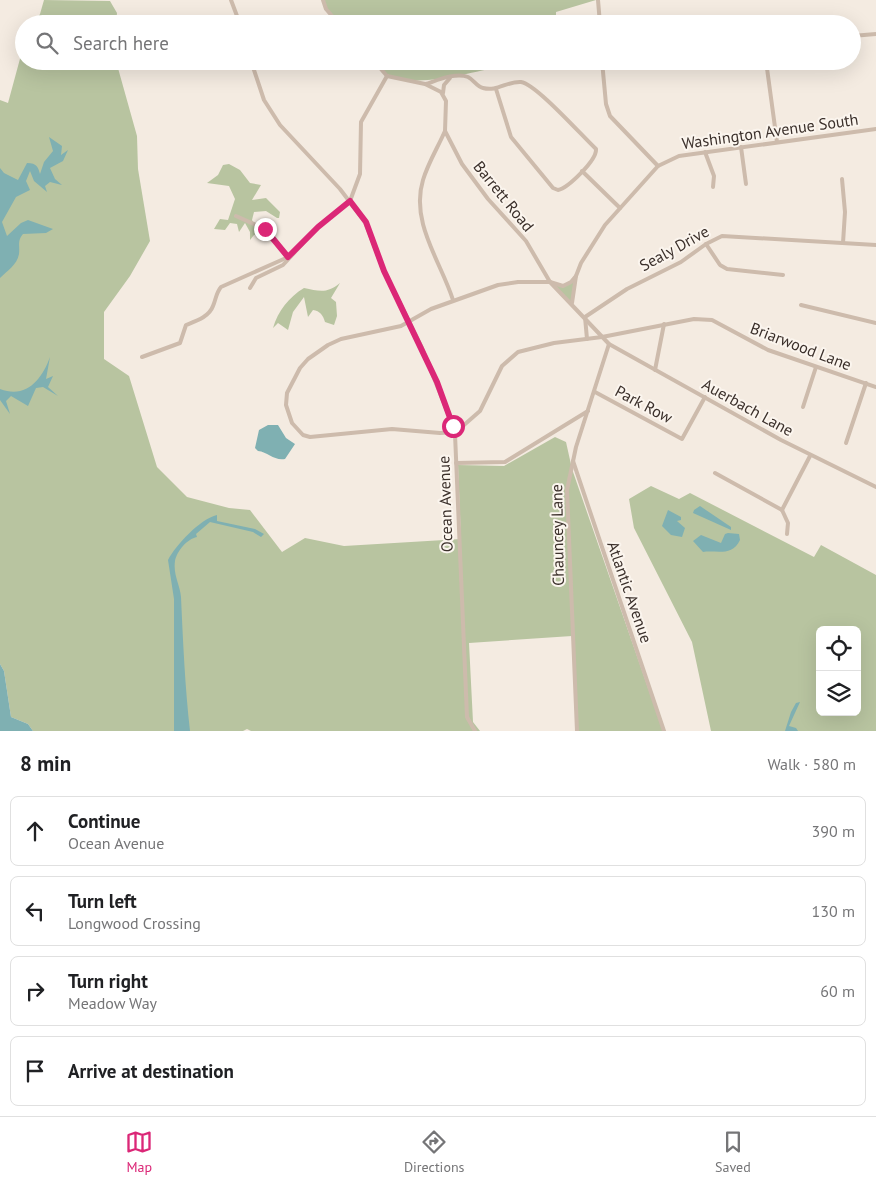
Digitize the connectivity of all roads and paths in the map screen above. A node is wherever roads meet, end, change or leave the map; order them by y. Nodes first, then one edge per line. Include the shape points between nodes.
1 (231, 0) edge
2 (323, 0) edge
3 (598, 0) edge
4 (237, 15) edge
5 (331, 15) edge
6 (599, 15) edge
7 (876, 34) edge
8 (861, 35) edge
9 (254, 70) edge
10 (382, 70) edge
11 (603, 70) edge
12 (767, 70) edge
13 (387, 76) junction
14 (451, 77) junction
15 (425, 84) junction
16 (496, 89) junction
17 (444, 95) junction
18 (876, 129) edge
19 (445, 131) junction
20 (777, 142) junction
21 (741, 147) junction
22 (705, 152) junction
23 (658, 166) junction
24 (582, 171) junction
25 (842, 178) dead end
26 (746, 184) dead end
27 (713, 187) dead end
28 (350, 201) junction
29 (620, 208) junction
30 (236, 216) dead end
31 (843, 243) junction
32 (706, 244) junction
33 (876, 245) edge
34 (288, 257) junction
35 (783, 275) dead end
36 (576, 276) junction
37 (550, 282) junction
38 (250, 288) dead end
39 (453, 300) junction
40 (572, 302) junction
41 (801, 306) dead end
42 (585, 317) junction
43 (409, 321) junction
44 (876, 323) edge
45 (664, 324) junction
46 (602, 337) junction
47 (587, 339) junction
48 (609, 344) junction
49 (142, 357) dead end
50 (816, 366) junction
51 (655, 370) junction
52 (866, 383) junction
53 (876, 387) edge
54 (595, 392) junction
55 (705, 397) junction
56 (802, 407) dead end
57 (588, 411) junction
58 (454, 432) junction
59 (846, 443) dead end
60 (810, 456) junction
61 (573, 461) junction
62 (456, 463) junction
63 (715, 473) dead end
64 (876, 487) edge
65 (782, 510) junction
66 (787, 534) dead end
67 (475, 731) edge
68 (577, 731) edge
69 (664, 731) edge

1 - 4 street
2 - 5 street
3 - 6 street
7 - 8 street
9 - 28 street, Ocean Avenue via 264,100 280,125
10 - 13 street
11 - 23 street via 610,116
12 - 20 street
13 - 15 street
13 - 28 street via 362,122 360,174
14 - 15 street
14 - 16 street via 466,76 482,88
14 - 17 street via 444,85
15 - 17 street
16 - 24 street via 511,137 553,188 565,188
16 - 24 street via 515,82 532,87 596,149 594,158
17 - 19 street, Barrett Road
18 - 20 street, Washington Avenue South
19 - 37 street, Barrett Road via 462,164 526,241
19 - 39 street via 423,180 420,204 426,237
20 - 21 street, Washington Avenue South
21 - 22 street, Washington Avenue South
21 - 26 street
22 - 23 street, Washington Avenue South via 678,156
22 - 27 street via 714,176
23 - 29 street, Washington Avenue South
24 - 29 street
25 - 31 street
28 - 34 street
28 - 43 street, Ocean Avenue via 366,222 384,271
29 - 36 street, Washington Avenue South via 592,244
30 - 34 street via 265,229
31 - 32 street, Sealy Drive via 727,236
31 - 33 street, Sealy Drive
32 - 35 street via 727,270
32 - 42 street, Sealy Drive
34 - 38 street via 283,265 256,278
34 - 49 street via 221,287 211,311 186,325 180,343
36 - 37 street via 563,286
36 - 40 street, Washington Avenue South
37 - 39 street via 498,285
37 - 40 street, Barrett Road
39 - 43 street
40 - 42 street, Barrett Road
41 - 44 street
42 - 46 street, Barrett Road
42 - 47 street
43 - 58 street, Ocean Avenue via 437,382
43 - 58 street via 386,331 341,338 314,355 300,368 287,393 289,416 297,430 310,437 392,429
45 - 46 street, Briarwood Lane
45 - 50 street, Briarwood Lane via 712,320 768,350
45 - 51 street
46 - 47 street, Briarwood Lane
46 - 48 street
47 - 58 street, Briarwood Lane via 531,347 508,359 496,374 480,410
48 - 51 street, Auerbach Lane
48 - 54 street, Chauncey Lane
50 - 52 street, Briarwood Lane
50 - 56 street
51 - 55 street, Auerbach Lane
52 - 53 street, Briarwood Lane
52 - 59 street
54 - 55 street, Park Row via 682,439
54 - 57 street, Chauncey Lane
55 - 60 street, Auerbach Lane
57 - 61 street, Chauncey Lane
57 - 62 street via 505,462
58 - 62 street, Ocean Avenue
60 - 64 street, Auerbach Lane
60 - 65 street
61 - 68 street, Chauncey Lane via 567,510
61 - 69 street, Atlantic Avenue
62 - 67 street, Ocean Avenue via 467,717
63 - 65 street
65 - 66 street via 788,523

